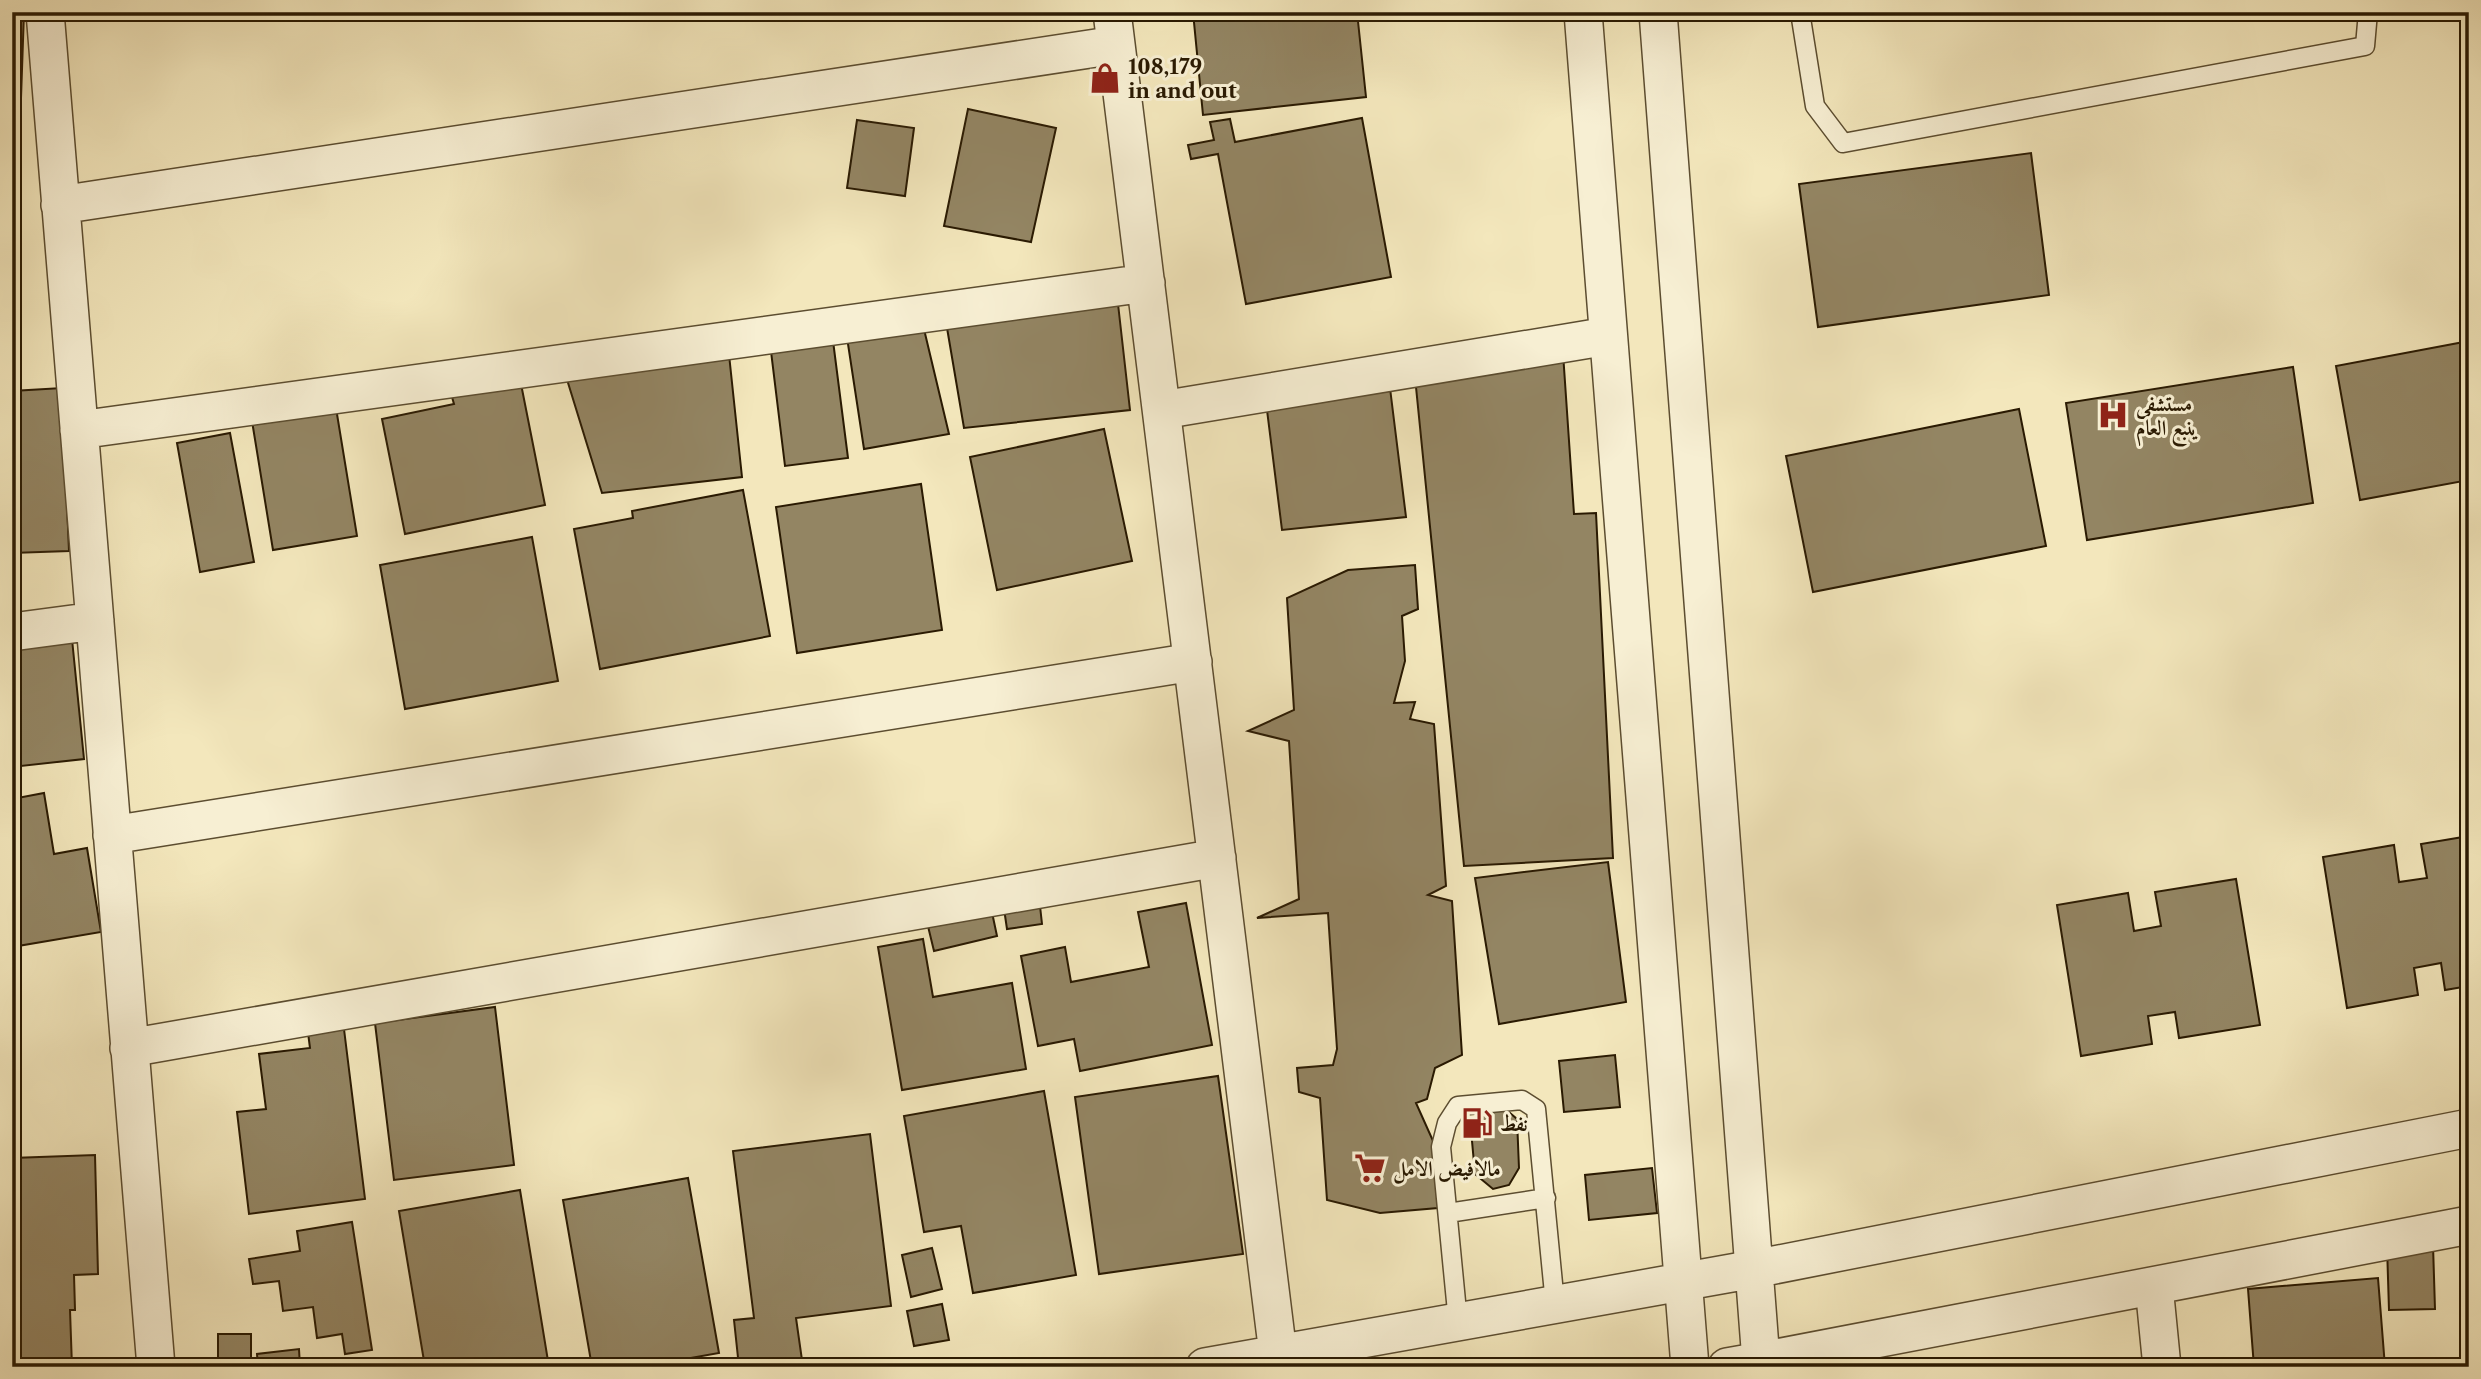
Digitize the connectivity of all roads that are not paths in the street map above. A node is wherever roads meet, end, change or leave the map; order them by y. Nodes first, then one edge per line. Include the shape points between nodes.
1 (45, 12) edge
2 (1583, 12) edge
3 (1658, 12) edge
4 (1800, 12) edge
5 (2368, 12) edge
6 (1114, 29) edge
7 (60, 205) junction
8 (1146, 284) junction
9 (1608, 336) junction
10 (1162, 411) junction
11 (79, 430) junction
12 (95, 621) junction
13 (12, 632) edge
14 (1193, 662) junction
15 (112, 835) junction
16 (1217, 858) junction
17 (129, 1048) junction
18 (2469, 1128) edge
19 (1546, 1198) junction
20 (1448, 1213) junction
21 (2469, 1225) edge
22 (1754, 1269) junction
23 (1683, 1282) junction
24 (2154, 1286) junction
25 (1555, 1304) junction
26 (1458, 1322) junction
27 (1278, 1354) junction
28 (1750, 1365) edge
29 (156, 1367) edge
30 (1205, 1367) edge
31 (1690, 1367) edge
32 (2162, 1367) edge

1 - 7 street
2 - 9 street
3 - 22 street
4 - 5 lane via 1815,106 1843,143 2365,46
6 - 7 street
6 - 8 street
7 - 11 street
8 - 10 street
8 - 11 street
9 - 10 street
9 - 23 street
10 - 14 street
11 - 12 street
12 - 13 street
12 - 15 street
14 - 15 street
14 - 16 street
15 - 17 street
16 - 17 street
16 - 27 street
17 - 29 street
18 - 22 street
19 - 20 lane
19 - 20 lane via 1536,1110 1522,1100 1458,1106 1447,1123 1441,1147
19 - 25 lane
20 - 26 lane
21 - 24 street
22 - 23 street
22 - 28 street
23 - 25 street
23 - 31 street
24 - 28 street
24 - 32 street
25 - 26 street
26 - 27 street
27 - 30 street

